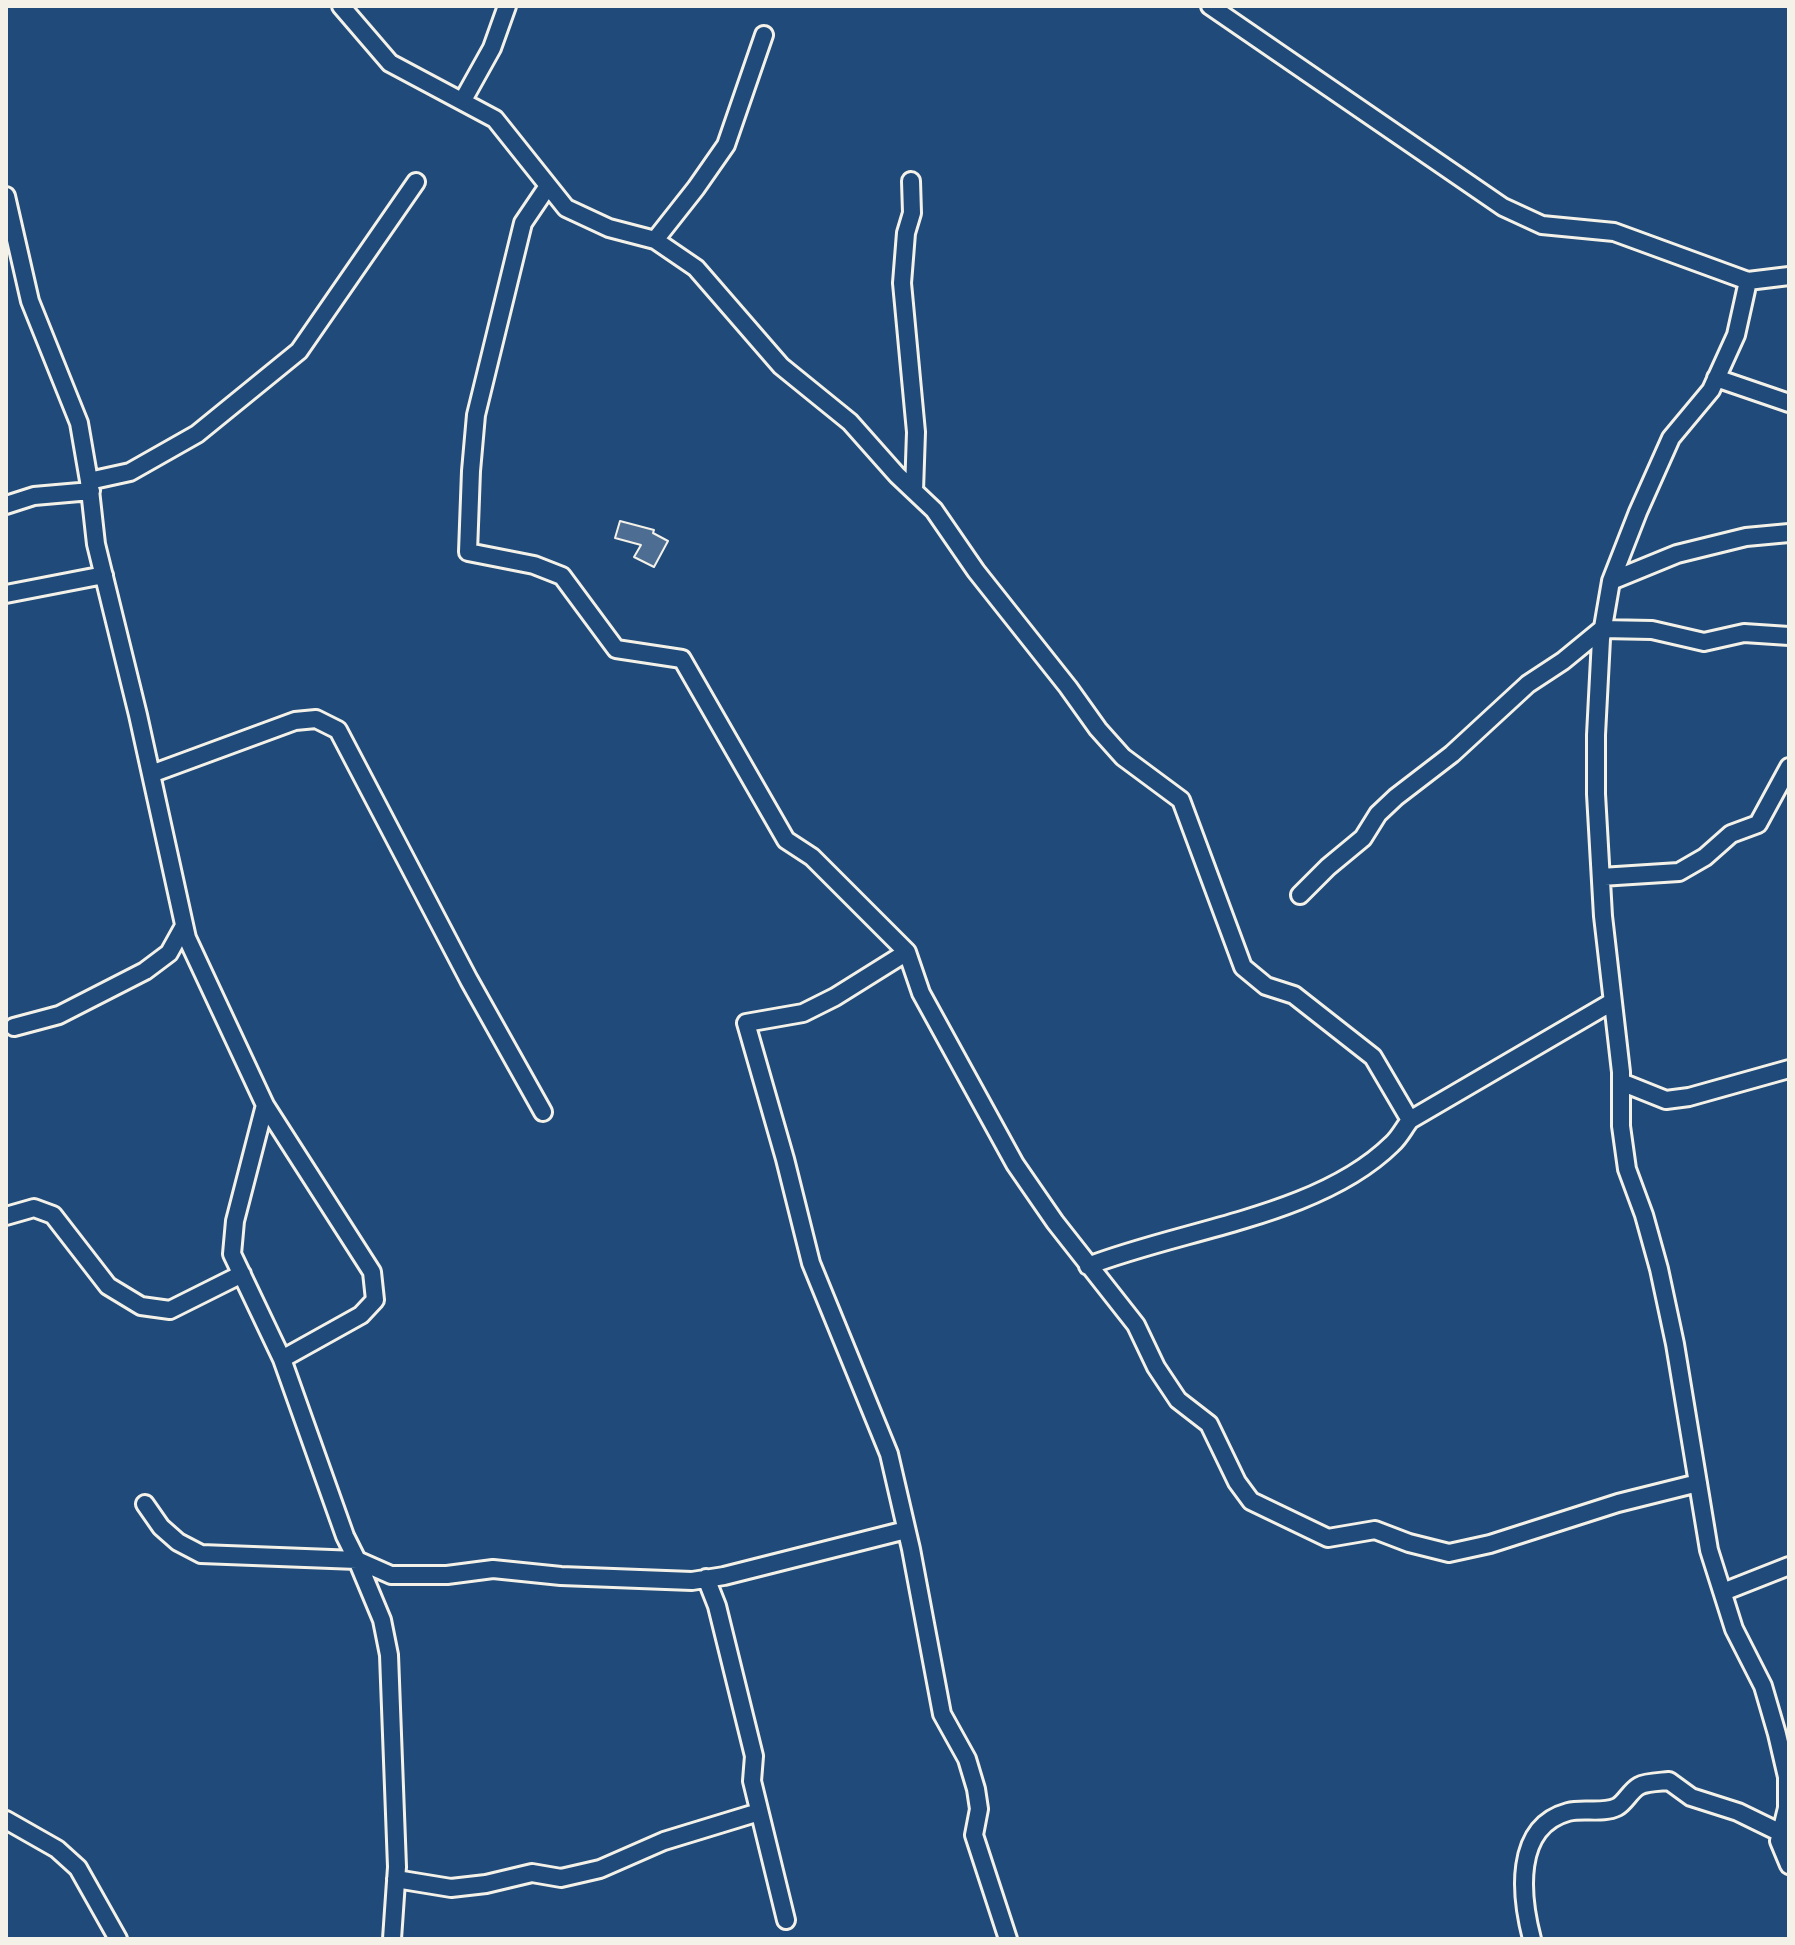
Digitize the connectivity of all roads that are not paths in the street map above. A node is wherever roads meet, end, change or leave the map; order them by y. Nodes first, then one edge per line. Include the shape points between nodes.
1 (341, 6) edge
2 (507, 6) edge
3 (1210, 6) edge
4 (764, 35) dead end
5 (463, 100) junction
6 (911, 181) dead end
7 (416, 182) dead end
8 (548, 186) junction
9 (6, 196) edge
10 (655, 240) junction
11 (1789, 276) edge
12 (1748, 281) junction
13 (1716, 378) junction
14 (1789, 403) edge
15 (90, 486) junction
16 (914, 491) junction
17 (6, 505) edge
18 (1789, 533) edge
19 (104, 575) junction
20 (1611, 581) junction
21 (6, 594) edge
22 (1602, 629) junction
23 (1789, 636) edge
24 (1789, 767) edge
25 (151, 774) junction
26 (1601, 877) junction
27 (1300, 895) dead end
28 (184, 926) junction
29 (907, 952) junction
30 (1612, 1002) junction
31 (14, 1027) dead end
32 (1789, 1069) edge
33 (1621, 1082) junction
34 (265, 1105) junction
35 (543, 1112) dead end
36 (1410, 1120) junction
37 (6, 1216) edge
38 (1088, 1266) junction
39 (242, 1274) junction
40 (282, 1359) junction
41 (1698, 1483) junction
42 (145, 1504) dead end
43 (906, 1530) junction
44 (357, 1560) junction
45 (1789, 1566) edge
46 (706, 1578) junction
47 (1723, 1592) junction
48 (759, 1812) junction
49 (6, 1820) edge
50 (1781, 1833) junction
51 (1789, 1865) edge
52 (396, 1879) junction
53 (786, 1920) dead end
54 (118, 1939) edge
55 (392, 1939) edge
56 (1008, 1939) edge
57 (1532, 1939) edge

1 - 5 street via 390,63
2 - 5 street via 492,48
3 - 12 street via 1503,207 1542,225 1614,232
4 - 10 street via 726,145
5 - 8 street via 495,119
6 - 16 street via 902,283 916,432
7 - 15 street via 299,351 197,434 130,472
8 - 10 street via 566,208 609,228
8 - 29 street via 523,223 476,415 468,552 562,576 616,649 682,659 786,840 812,857
9 - 15 street via 30,301 79,423
10 - 16 street via 696,268 781,366 850,422
11 - 12 street
12 - 13 street via 1736,335
13 - 14 street
13 - 20 street via 1671,438
15 - 17 street
15 - 19 street
16 - 36 street via 934,510 1098,729 1123,757 1181,800 1243,967 1266,986 1294,995 1373,1057
18 - 20 street via 1677,554
19 - 21 street
19 - 25 street
20 - 22 street
22 - 23 street via 1652,630 1704,642 1744,633
22 - 26 street via 1596,735
22 - 27 street via 1528,684 1396,797 1363,838
24 - 26 street via 1758,824 1731,834 1705,857 1679,872
25 - 28 street
25 - 35 street via 295,721 316,719 338,730
26 - 30 street
28 - 31 street via 169,953 145,971 59,1015
28 - 34 street
29 - 38 street via 921,993 994,1129
29 - 43 street via 803,1013 746,1023 811,1263 889,1454
30 - 33 street
30 - 36 street
32 - 33 street via 1666,1100
33 - 41 street via 1627,1169 1659,1269
34 - 39 street via 235,1221 232,1254
34 - 40 street via 372,1272 375,1300 361,1315
36 - 38 street via 1393,1143 1335,1185
37 - 39 street via 34,1208 53,1215 108,1286 141,1306 170,1310
38 - 41 street via 1136,1325 1178,1400 1209,1424 1251,1501 1328,1538 1375,1530 1449,1553
39 - 40 street
40 - 44 street
41 - 47 street via 1709,1550
42 - 44 street via 169,1535 201,1554
43 - 46 street
43 - 56 street via 942,1714 962,1748 976,1789 974,1835
44 - 46 street via 391,1575 493,1569 561,1576
44 - 52 street via 382,1620 389,1655
45 - 47 street
46 - 48 street via 754,1756 752,1781
47 - 50 street via 1777,1734 1787,1777
48 - 52 street via 561,1878 532,1873 451,1888
48 - 53 street
49 - 54 street via 57,1849 78,1868
50 - 51 street
50 - 57 street via 1691,1797 1669,1781 1640,1785 1616,1808 1565,1813 1535,1835 1527,1855 1524,1908
52 - 55 street

